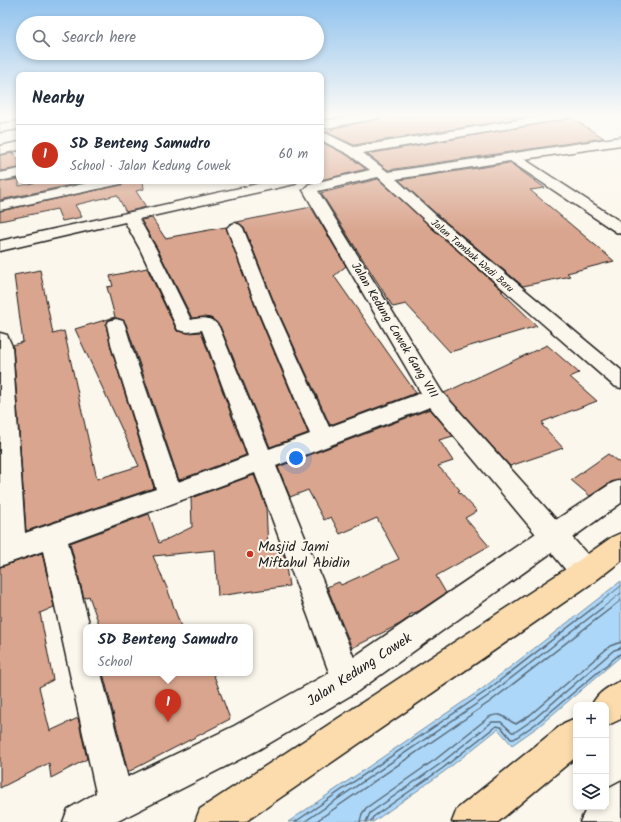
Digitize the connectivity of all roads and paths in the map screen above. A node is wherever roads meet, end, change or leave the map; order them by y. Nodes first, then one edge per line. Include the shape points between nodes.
1 (356, 154) edge
2 (530, 154) edge
3 (512, 157) junction
4 (375, 169) junction
5 (16, 174) edge
6 (0, 177) edge
7 (324, 180) edge
8 (324, 180) edge
9 (102, 184) edge
10 (277, 184) edge
11 (316, 184) edge
12 (0, 206) edge
13 (130, 217) junction
14 (235, 228) dead end
15 (621, 229) edge
16 (0, 246) edge
17 (116, 325) dead end
18 (0, 339) edge
19 (621, 381) edge
20 (434, 397) junction
21 (322, 438) junction
22 (262, 461) junction
23 (621, 490) edge
24 (170, 495) junction
25 (53, 535) junction
26 (554, 535) junction
27 (621, 545) edge
28 (6, 551) edge
29 (585, 572) junction
30 (83, 662) edge
31 (86, 676) edge
32 (347, 680) junction
33 (621, 697) edge
34 (609, 707) edge
35 (573, 736) edge
36 (621, 800) edge
37 (116, 802) junction
38 (81, 822) edge
39 (213, 822) edge
40 (470, 822) edge
41 (598, 822) edge

1 - 4 street, Jalan Tambak Wedi Baru
2 - 3 street
3 - 4 street
3 - 15 street
4 - 7 street
4 - 8 street
4 - 19 street, Jalan Tambak Wedi Baru
5 - 6 street
9 - 12 street
10 - 13 street
11 - 20 street, Jalan Kedung Cowek Gang VIII
13 - 16 street
13 - 22 street via 185,326 207,324 210,327
14 - 21 street
17 - 24 street
18 - 28 street
20 - 21 street
20 - 26 street, Jalan Kedung Cowek Gang VIII
21 - 22 street
22 - 24 street
22 - 32 street
23 - 26 street, Jalan Kedung Cowek
24 - 25 street
25 - 28 street
25 - 30 street
26 - 29 street, Jalan Kedung Cowek Gang VIII
26 - 32 street, Jalan Kedung Cowek
27 - 29 highway
29 - 39 highway
31 - 37 street
32 - 37 street, Jalan Kedung Cowek via 246,738
33 - 34 highway
35 - 40 highway
36 - 41 street
37 - 38 street, Jalan Kedung Cowek

